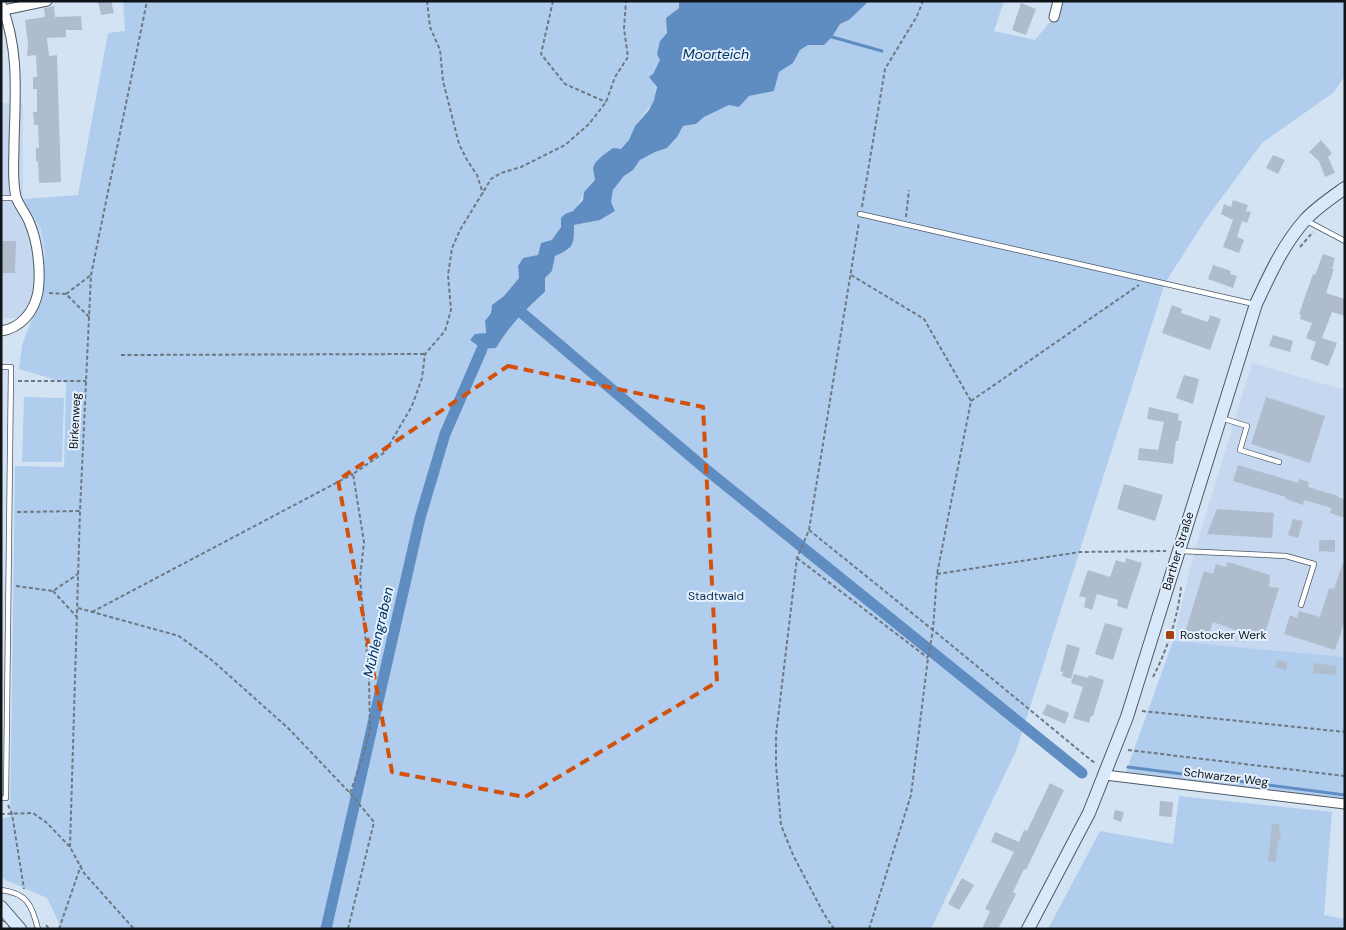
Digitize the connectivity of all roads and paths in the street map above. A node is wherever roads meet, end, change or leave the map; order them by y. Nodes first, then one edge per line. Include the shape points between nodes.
1 (47, 1) edge
2 (147, 1) edge
3 (427, 1) edge
4 (553, 1) edge
5 (626, 1) edge
6 (923, 1) edge
7 (1058, 1) edge
8 (2, 7) edge
9 (1054, 17) dead end
10 (606, 102) junction
11 (909, 190) dead end
12 (1343, 192) edge
13 (483, 194) junction
14 (1, 198) edge
15 (16, 198) junction
16 (860, 214) junction
17 (1306, 220) junction
18 (904, 224) junction
19 (1318, 227) junction
20 (1345, 241) edge
21 (1295, 254) dead end
22 (91, 275) junction
23 (850, 275) junction
24 (1148, 279) junction
25 (38, 293) junction
26 (66, 294) junction
27 (1256, 304) junction
28 (89, 317) junction
29 (1, 331) edge
30 (425, 354) junction
31 (121, 355) dead end
32 (1, 367) edge
33 (11, 381) junction
34 (86, 381) junction
35 (972, 401) junction
36 (1219, 417) junction
37 (1279, 462) dead end
38 (353, 474) junction
39 (80, 511) junction
40 (8, 512) junction
41 (808, 531) junction
42 (1178, 551) junction
43 (798, 557) junction
44 (78, 574) junction
45 (937, 574) junction
46 (1182, 583) dead end
47 (8, 584) junction
48 (54, 591) junction
49 (1301, 605) dead end
50 (77, 608) junction
51 (92, 612) junction
52 (76, 617) junction
53 (933, 630) junction
54 (928, 657) junction
55 (1152, 680) dead end
56 (1140, 711) dead end
57 (1345, 732) edge
58 (1128, 750) dead end
59 (1106, 772) junction
60 (1345, 776) edge
61 (350, 793) junction
62 (1, 798) edge
63 (7, 801) dead end
64 (1345, 804) edge
65 (1, 814) edge
66 (12, 814) junction
67 (70, 847) junction
68 (81, 865) junction
69 (1, 890) edge
70 (25, 890) dead end
71 (1, 907) edge
72 (33, 910) junction
73 (20, 929) edge
74 (38, 929) edge
75 (49, 929) edge
76 (59, 929) edge
77 (134, 929) edge
78 (348, 929) edge
79 (834, 929) edge
80 (869, 929) edge
81 (1028, 929) edge

1 - 8 street
2 - 22 path, Birkenweg
3 - 13 path via 430,27 440,50 443,81 459,144 477,175
4 - 10 path via 540,54 565,84
5 - 10 path via 624,29 628,57 615,77
6 - 16 path via 885,68
7 - 9 street
8 - 15 street via 16,67
10 - 13 path via 589,124 565,145 521,167 501,173 492,179
11 - 18 path
12 - 17 street, Barther Straße
13 - 30 path via 452,248 448,276 451,310 445,331
14 - 15 lane
15 - 25 street via 31,226 38,249
16 - 18 lane
16 - 23 path
17 - 19 lane
17 - 27 street, Barther Straße via 1274,265
18 - 24 lane
19 - 20 lane
19 - 21 path
22 - 26 path
22 - 28 path, Birkenweg
23 - 35 path via 924,319
23 - 41 path
24 - 27 lane
24 - 35 path
25 - 26 path
25 - 29 street via 25,319 14,328
26 - 28 path
27 - 36 street, Barther Straße
28 - 34 path, Birkenweg
30 - 31 path
30 - 38 path via 422,378 412,406 385,452
32 - 33 lane via 11,367
33 - 34 path
33 - 40 lane
34 - 39 path, Birkenweg
35 - 45 path
36 - 37 lane via 1247,426 1240,450
36 - 42 street, Barther Straße
38 - 51 path
38 - 61 path via 364,542 360,578 369,676 370,730
39 - 40 path
39 - 44 path, Birkenweg
40 - 47 lane
41 - 43 path
41 - 53 path
42 - 45 path via 1080,552
42 - 49 lane via 1286,556 1314,564
42 - 59 street, Barther Straße via 1127,717
43 - 54 path
43 - 79 path via 776,735 781,825 793,855
44 - 48 path
44 - 50 path, Birkenweg
45 - 53 path
46 - 55 path via 1173,623
47 - 48 path
47 - 62 lane via 6,798
48 - 52 path
50 - 51 path
50 - 52 path, Birkenweg
51 - 61 path via 178,636 213,661 288,728
52 - 67 path, Birkenweg
53 - 54 path
53 - 59 path
54 - 80 path via 910,795
56 - 57 path
58 - 60 path
59 - 64 street, Schwarzer Weg
59 - 81 street, Barther Straße via 1089,813
61 - 78 path via 374,822
63 - 66 path
65 - 66 path
66 - 67 path via 33,813
66 - 70 path
67 - 68 path
68 - 76 path
68 - 77 path via 84,873
69 - 72 lane via 24,896
71 - 73 street
72 - 74 lane
72 - 75 path

